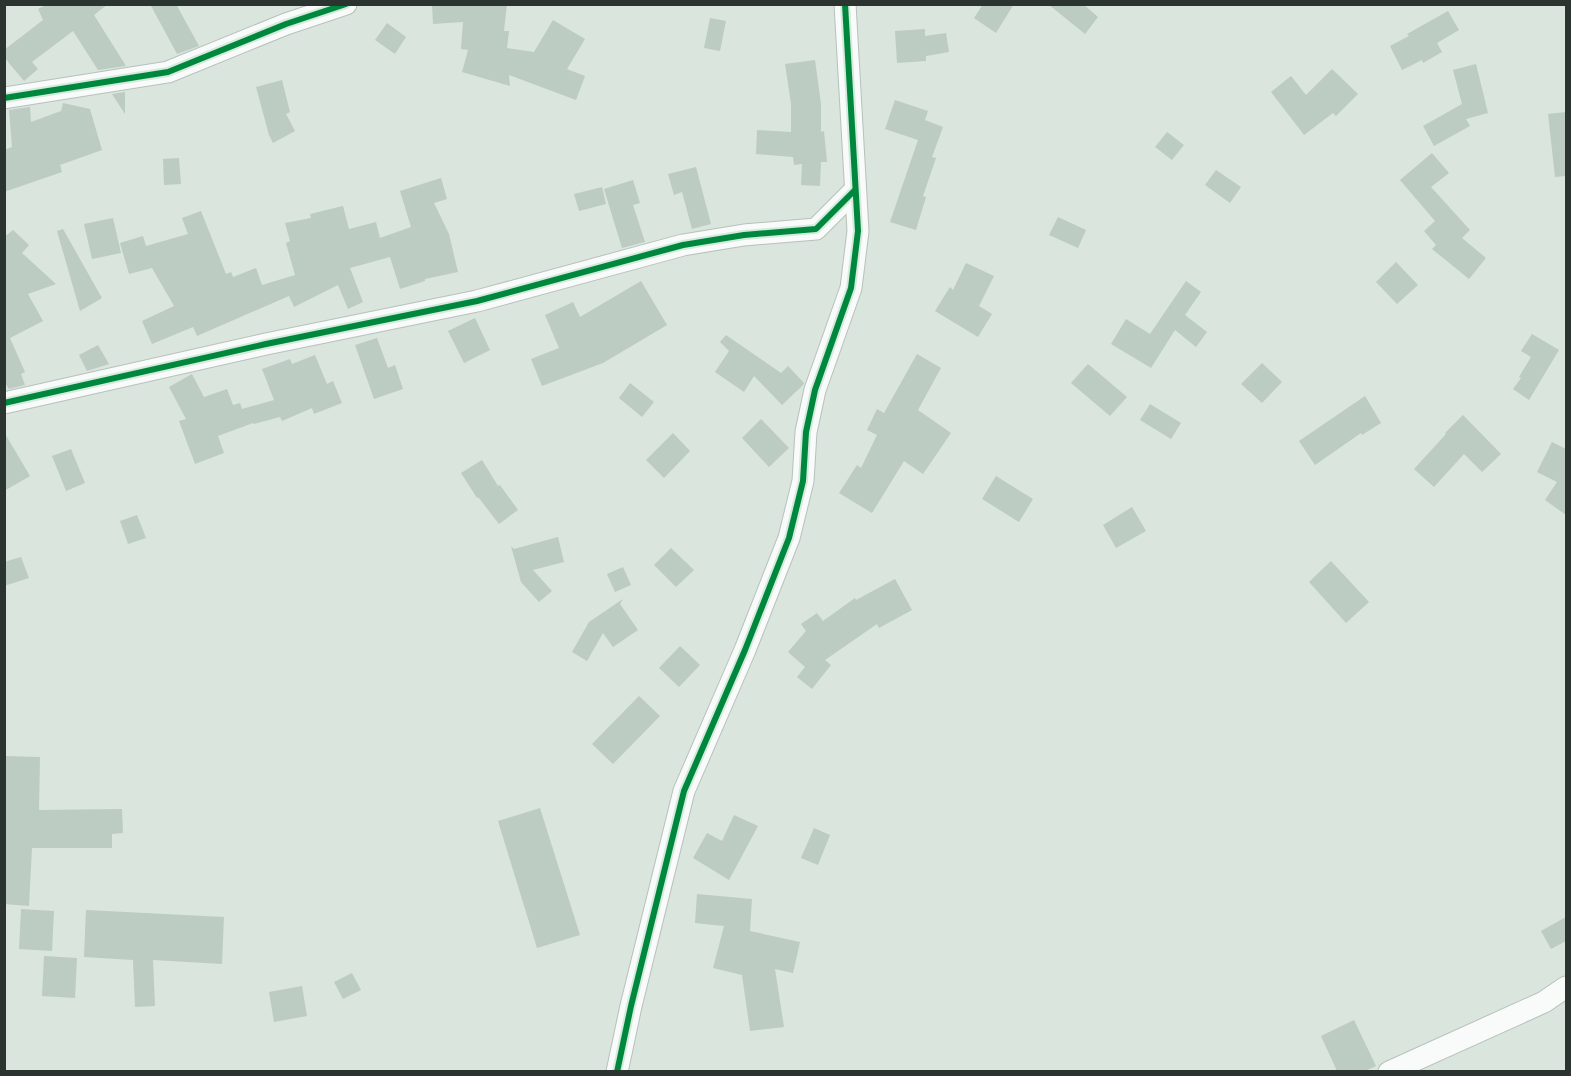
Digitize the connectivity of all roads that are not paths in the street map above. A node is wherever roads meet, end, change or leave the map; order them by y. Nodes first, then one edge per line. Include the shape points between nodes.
1 (346, 4) edge
2 (845, 4) edge
3 (4, 98) edge
4 (855, 190) junction
5 (4, 403) edge
6 (1566, 987) edge
7 (618, 1071) edge
8 (1389, 1071) edge

1 - 3 street via 168,72
2 - 4 street
4 - 5 street via 816,229 683,245 477,301
4 - 7 street via 858,231 851,288 816,390 806,432 803,481 789,538 684,791
6 - 8 street via 1545,1002

